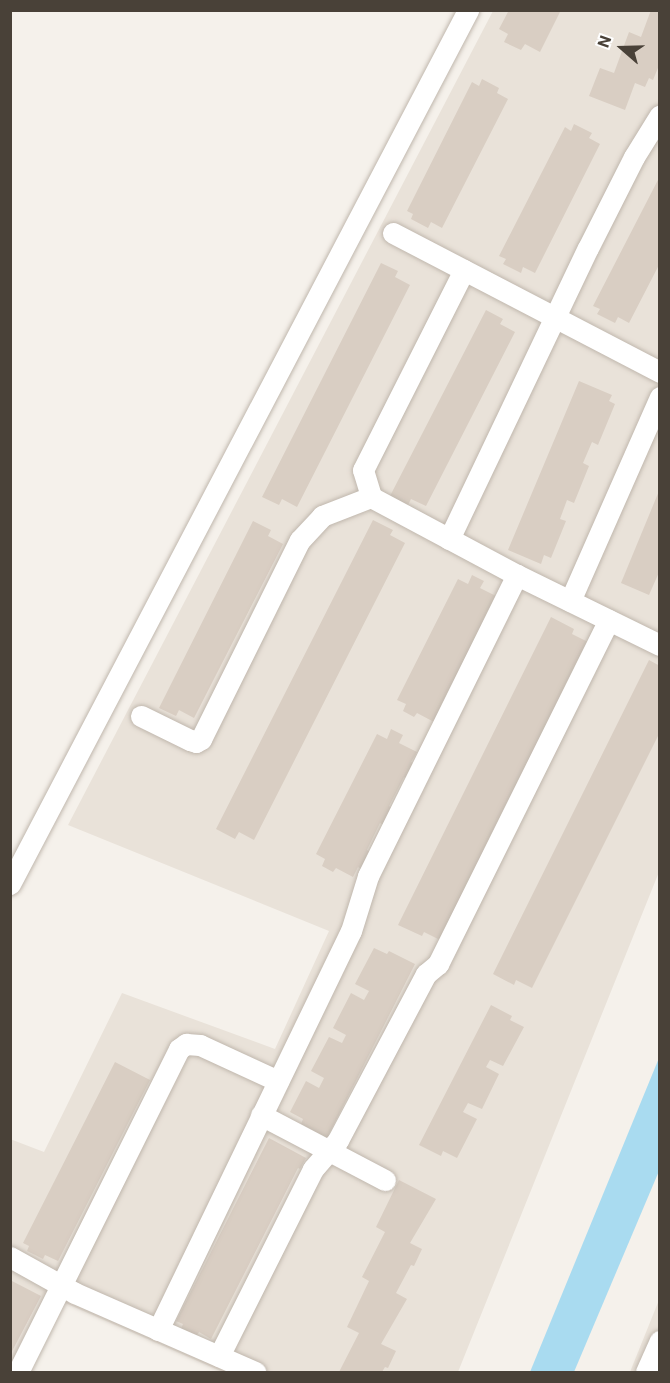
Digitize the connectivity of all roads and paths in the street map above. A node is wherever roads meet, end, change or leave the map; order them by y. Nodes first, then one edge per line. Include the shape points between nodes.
1 (468, 10) edge
2 (660, 114) edge
3 (393, 233) dead end
4 (464, 270) junction
5 (555, 318) junction
6 (660, 372) edge
7 (660, 397) edge
8 (371, 497) junction
9 (449, 539) junction
10 (517, 575) junction
11 (570, 601) junction
12 (609, 620) junction
13 (660, 645) edge
14 (141, 716) dead end
15 (10, 884) edge
16 (278, 1082) junction
17 (261, 1115) junction
18 (329, 1150) junction
19 (384, 1180) dead end
20 (10, 1257) edge
21 (62, 1286) junction
22 (158, 1329) junction
23 (660, 1341) edge
24 (219, 1356) junction
25 (652, 1368) edge
26 (18, 1372) edge
27 (255, 1372) edge

1 - 15 street
2 - 5 street via 634,157
3 - 4 street
4 - 5 street
4 - 8 street via 363,470
5 - 6 street
5 - 9 street
7 - 11 street
8 - 9 street
8 - 14 street via 322,516 300,540 201,739 190,741
9 - 10 street
10 - 11 street
10 - 16 street via 368,876 351,931
11 - 12 street
12 - 13 street
12 - 18 street via 438,964 426,974 338,1140
16 - 17 street
16 - 21 street via 200,1045 186,1044 179,1049
17 - 18 street
17 - 22 street
18 - 19 street
18 - 24 street via 313,1169
20 - 21 street
21 - 22 street
21 - 26 street
22 - 24 street
23 - 25 street
24 - 27 street

